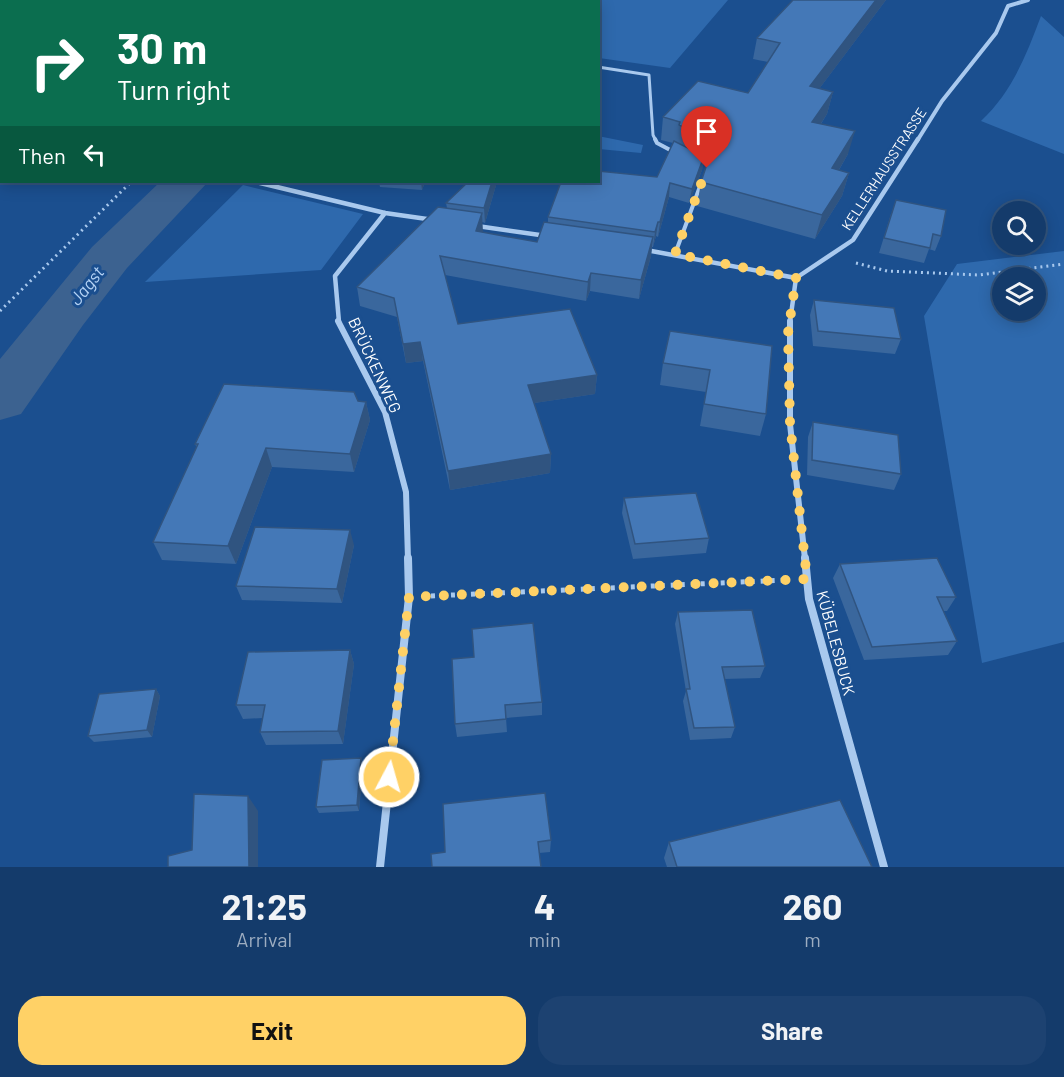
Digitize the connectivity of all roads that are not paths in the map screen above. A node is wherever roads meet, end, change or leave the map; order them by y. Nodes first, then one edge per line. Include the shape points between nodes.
1 (1028, 0) edge
2 (600, 67) edge
3 (677, 153) edge
4 (703, 179) edge
5 (260, 183) edge
6 (385, 213) junction
7 (443, 221) edge
8 (466, 224) edge
9 (559, 237) edge
10 (640, 249) edge
11 (675, 254) junction
12 (796, 278) junction
13 (380, 867) edge
14 (884, 867) edge

1 - 12 street, KELLERHAUSSTRASSE via 1008,6 996,33 942,101 854,240
2 - 3 lane via 649,75 653,135 657,143
4 - 11 lane
5 - 6 street
6 - 7 street
6 - 13 street, BRÜCKENWEG via 335,276 338,320 385,412 406,492 409,597
8 - 9 street
10 - 11 street
11 - 12 street
12 - 14 street, KÜBELESBUCK via 788,333 790,423 809,599

